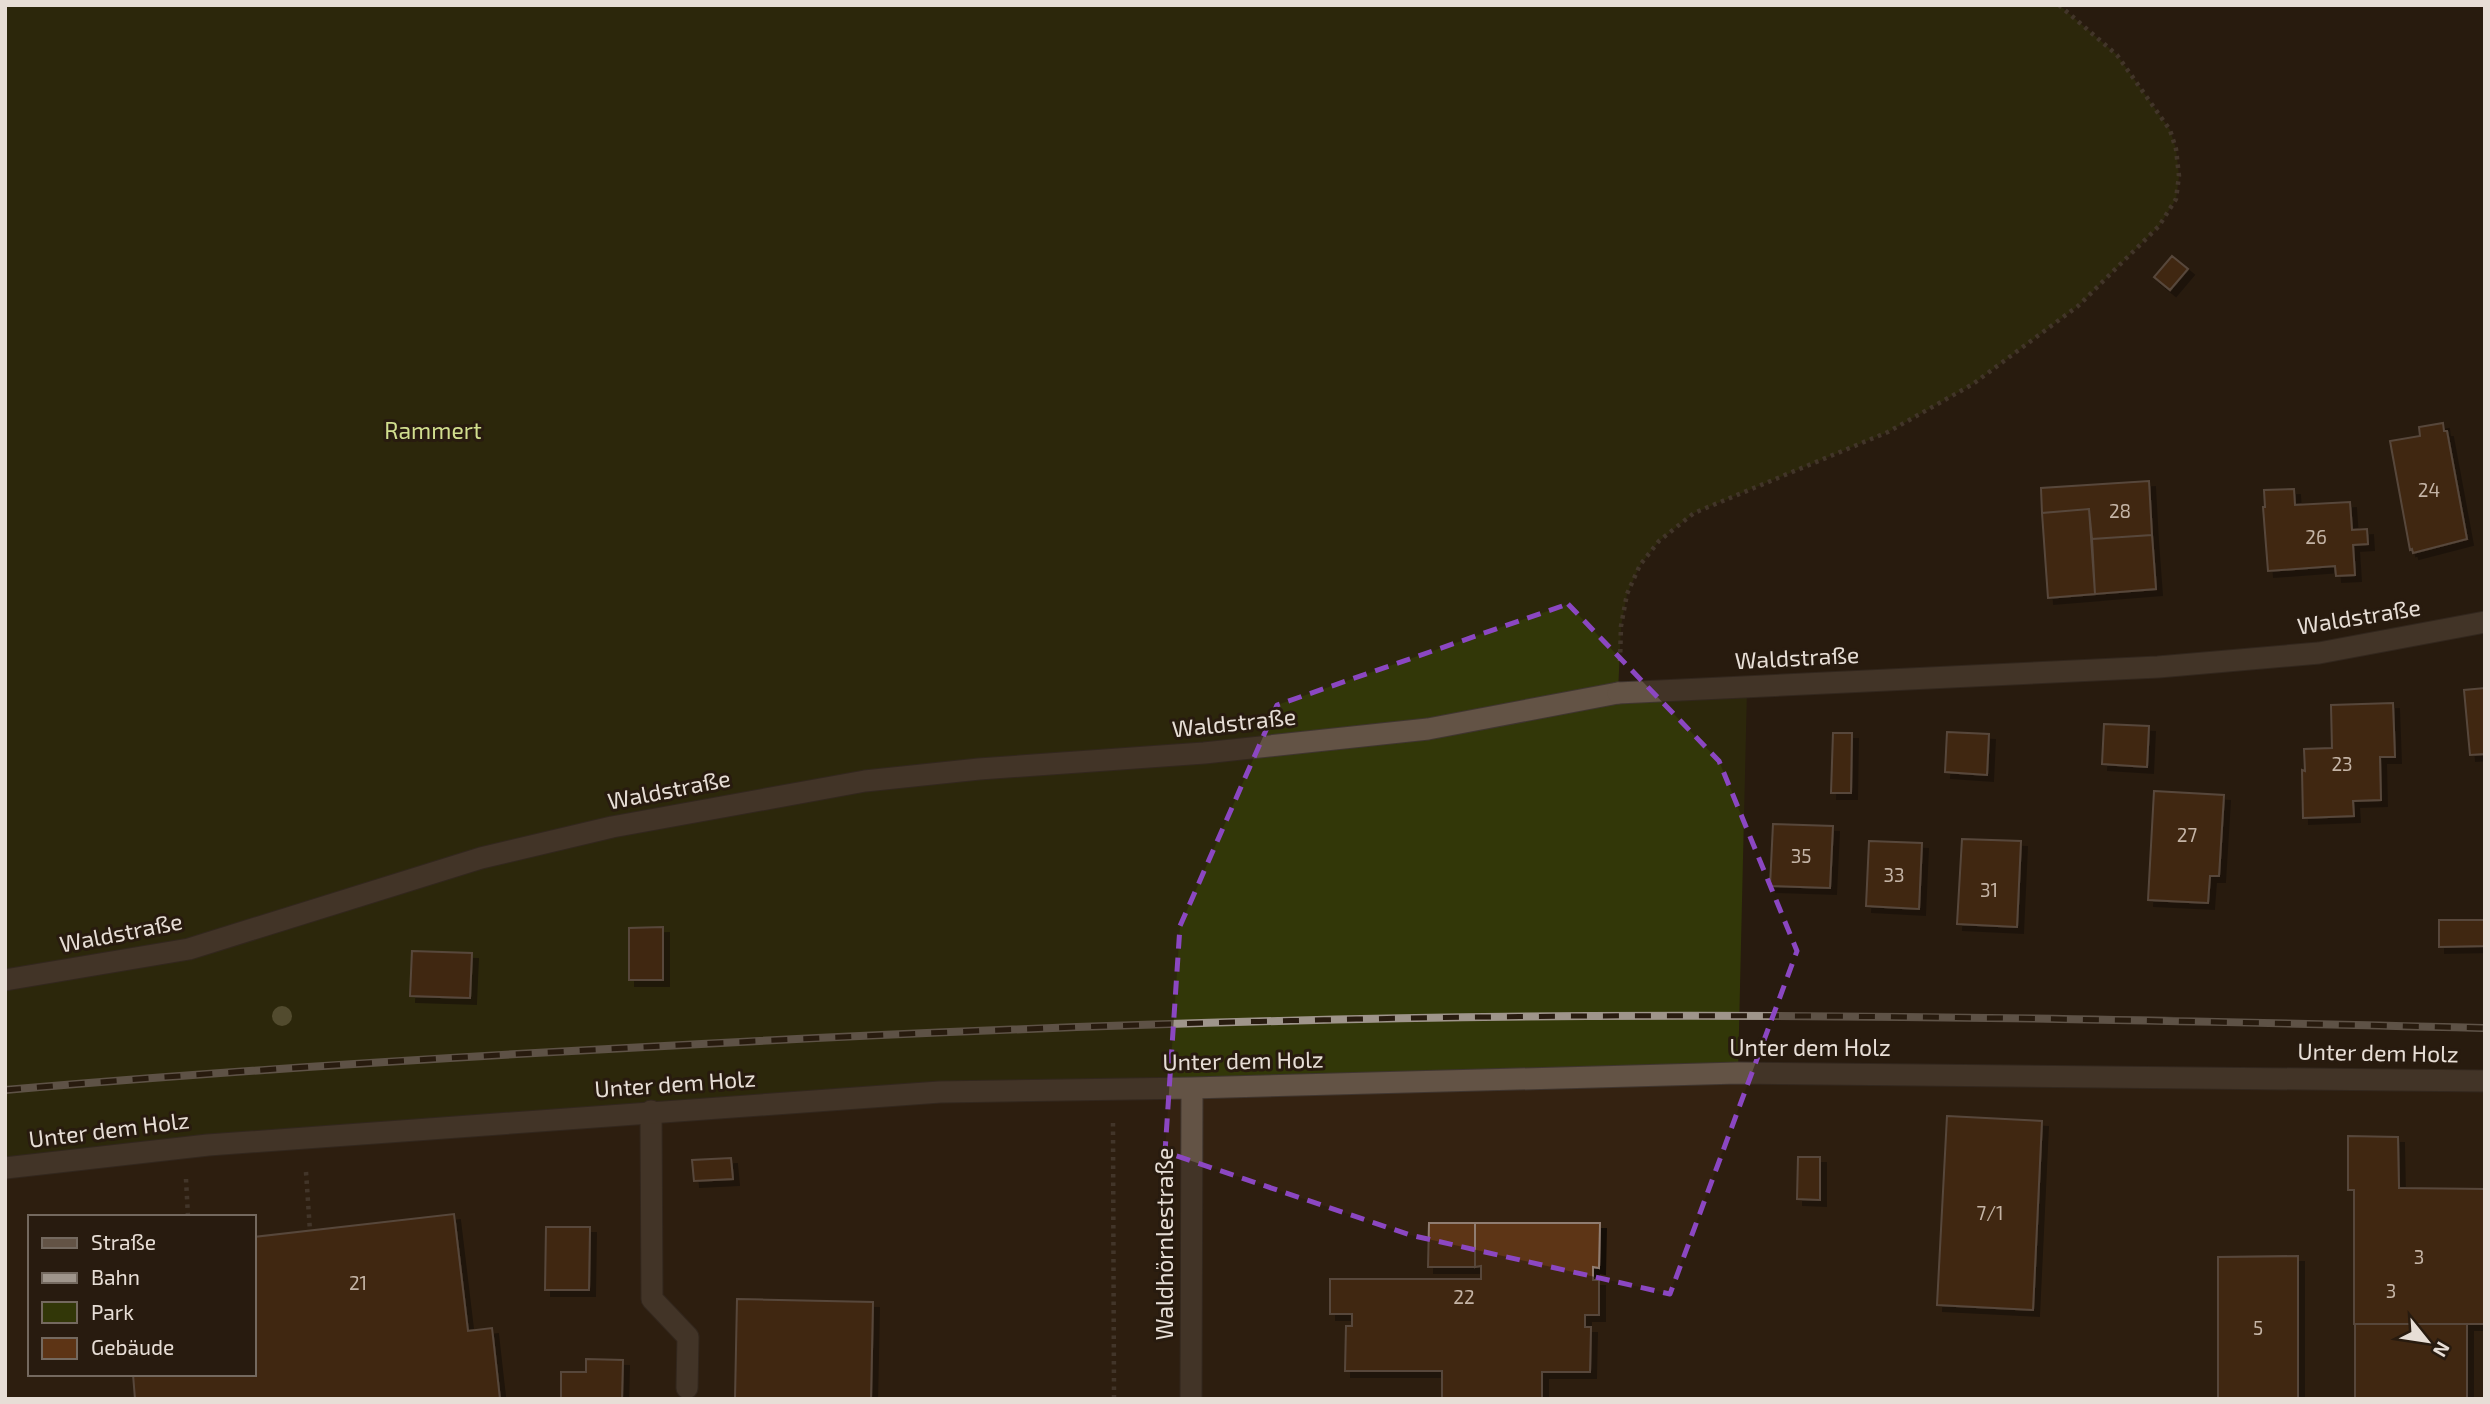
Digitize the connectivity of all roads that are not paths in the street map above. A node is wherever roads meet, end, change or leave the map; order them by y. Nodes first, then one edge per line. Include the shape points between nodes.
1 (2485, 622) edge
2 (5, 980) edge
3 (2485, 1081) edge
4 (1192, 1088) junction
5 (651, 1111) junction
6 (5, 1168) edge
7 (687, 1388) dead end
8 (1191, 1399) edge

1 - 2 street, Waldstraße via 2319,653 2158,667 1618,693 1429,729 838,786 611,827 481,858 189,949
3 - 4 street, Unter dem Holz via 1738,1073
4 - 5 street, Unter dem Holz via 940,1092
4 - 8 street, Waldhörnlestraße
5 - 6 street, Unter dem Holz via 208,1145
5 - 7 street via 652,1299 688,1337

